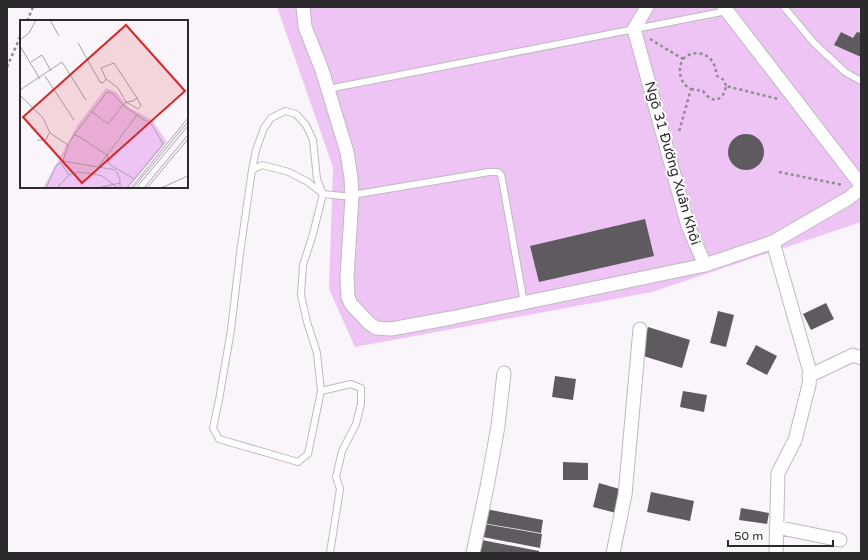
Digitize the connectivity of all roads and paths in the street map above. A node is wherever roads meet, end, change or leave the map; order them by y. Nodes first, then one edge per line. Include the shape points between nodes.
1 (32, 7) edge
2 (303, 7) edge
3 (647, 7) edge
4 (784, 7) edge
5 (725, 9) edge
6 (27, 20) edge
7 (634, 29) junction
8 (20, 37) edge
9 (683, 60) junction
10 (7, 67) edge
11 (861, 81) edge
12 (726, 86) junction
13 (328, 89) junction
14 (691, 89) junction
15 (798, 104) junction
16 (679, 132) dead end
17 (252, 170) junction
18 (779, 172) dead end
19 (861, 187) edge
20 (323, 194) junction
21 (352, 196) junction
22 (773, 242) junction
23 (705, 265) junction
24 (524, 303) junction
25 (640, 329) dead end
26 (861, 358) edge
27 (504, 373) dead end
28 (810, 376) junction
29 (321, 391) junction
30 (776, 527) junction
31 (840, 540) dead end
32 (330, 553) edge
33 (473, 553) edge
34 (613, 553) edge
35 (776, 553) edge

1 - 6 path
2 - 13 street via 305,27
3 - 7 street
4 - 11 lane via 814,44 845,72
5 - 7 lane
5 - 15 street
7 - 9 path
7 - 13 lane
7 - 23 street, Ngõ 31 Đường Xuân Khôi via 688,226
8 - 10 path
9 - 12 path via 692,54 705,55 711,60 717,76 724,80
9 - 14 path via 681,76
12 - 14 path via 722,96 717,100 707,97 702,91
12 - 15 path
13 - 21 street via 347,152 352,178
14 - 16 path
15 - 19 street
17 - 20 lane via 262,165 288,172 308,182
17 - 20 lane via 264,128 271,118 285,111 296,114 306,125 313,140 317,179
17 - 29 lane via 231,330 213,428 218,439 298,462 308,454
18 - 19 path
19 - 22 street via 849,198
20 - 21 lane
20 - 29 lane via 303,265 301,295 317,354
21 - 24 lane via 498,172 502,179
21 - 24 street via 348,297 351,304 376,328 391,329
22 - 23 street
22 - 28 street
23 - 24 street
25 - 34 street via 625,494
26 - 28 street via 853,355
27 - 33 street via 498,426
28 - 30 street via 795,440 778,473
29 - 32 lane via 351,384 361,388 361,404 356,424 342,451 336,477 340,489
30 - 31 street
30 - 35 street

